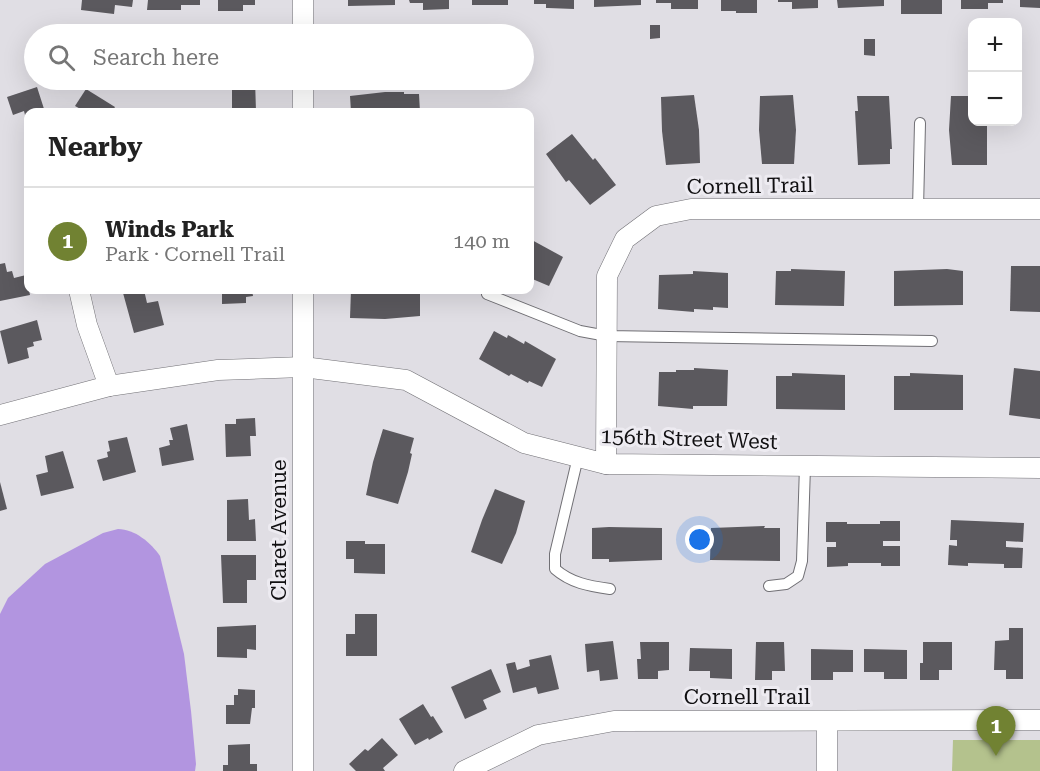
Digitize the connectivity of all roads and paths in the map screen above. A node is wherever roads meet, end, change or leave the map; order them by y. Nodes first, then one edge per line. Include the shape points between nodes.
1 (303, 0) edge
2 (303, 24) edge
3 (303, 90) edge
4 (303, 108) edge
5 (920, 123) dead end
6 (918, 208) junction
7 (1040, 209) edge
8 (80, 294) edge
9 (303, 294) edge
10 (487, 294) dead end
11 (607, 336) junction
12 (932, 341) dead end
13 (303, 367) junction
14 (109, 386) junction
15 (0, 415) edge
16 (578, 457) junction
17 (606, 464) junction
18 (805, 466) junction
19 (1040, 468) edge
20 (769, 586) dead end
21 (610, 589) dead end
22 (1040, 720) edge
23 (827, 721) junction
24 (303, 771) edge
25 (464, 771) edge
26 (827, 771) edge

1 - 2 street
3 - 4 street
5 - 6 lane
6 - 7 street, Cornell Trail
6 - 11 street, Cornell Trail via 691,209 656,216 626,239 607,276
8 - 14 street
9 - 13 street, Claret Avenue
10 - 11 lane via 580,331
11 - 12 lane
11 - 17 street, Cornell Trail
13 - 14 street, 156th Street West via 218,370
13 - 16 street, 156th Street West via 406,380 524,443
13 - 24 street, Claret Avenue
14 - 15 street, 156th Street West
16 - 17 street, 156th Street West
16 - 21 lane via 555,554 555,569 583,585
17 - 18 street, 156th Street West
18 - 19 street, 156th Street West
18 - 20 lane via 802,561 798,576 786,584
22 - 23 street, Cornell Trail
23 - 25 street, Cornell Trail via 614,721 538,735
23 - 26 street

